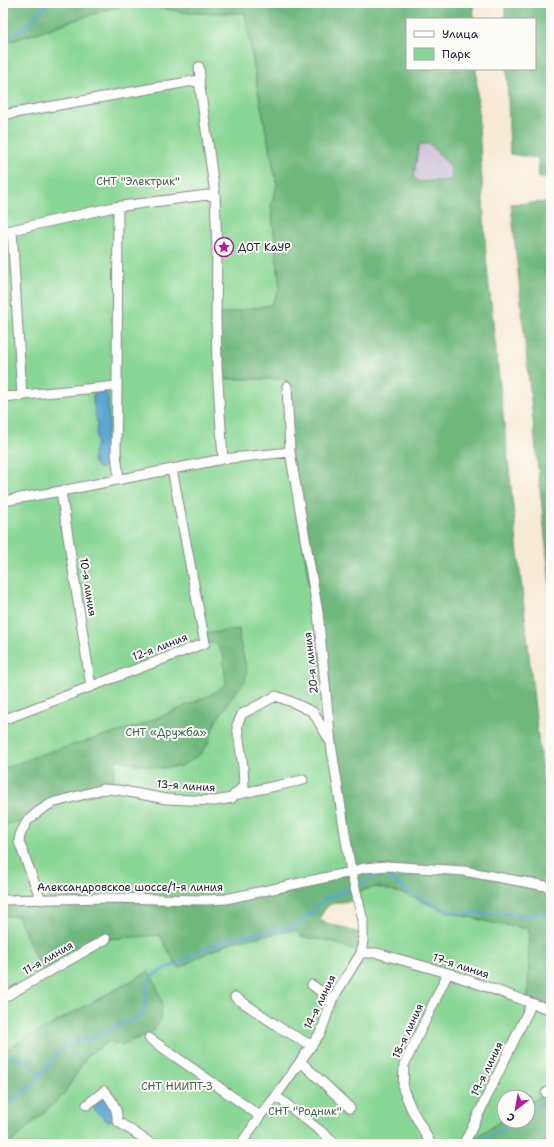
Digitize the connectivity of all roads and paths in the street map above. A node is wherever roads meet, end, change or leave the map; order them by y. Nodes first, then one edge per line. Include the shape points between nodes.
1 (199, 67) dead end
2 (199, 80) junction
3 (3, 115) edge
4 (215, 194) junction
5 (118, 207) junction
6 (8, 231) edge
7 (117, 386) junction
8 (287, 386) dead end
9 (22, 396) junction
10 (3, 398) edge
11 (290, 452) junction
12 (223, 460) junction
13 (172, 469) junction
14 (119, 480) junction
15 (61, 491) junction
16 (3, 501) edge
17 (90, 687) junction
18 (3, 720) edge
19 (332, 744) junction
20 (303, 780) dead end
21 (234, 795) junction
22 (351, 872) junction
23 (551, 887) edge
24 (3, 900) edge
25 (42, 900) junction
26 (106, 939) dead end
27 (361, 953) junction
28 (448, 973) junction
29 (312, 985) dead end
30 (3, 998) edge
31 (235, 998) dead end
32 (332, 1000) junction
33 (532, 1003) junction
34 (551, 1010) edge
35 (149, 1038) dead end
36 (312, 1045) junction
37 (301, 1062) junction
38 (279, 1093) junction
39 (87, 1105) dead end
40 (350, 1108) dead end
41 (260, 1116) junction
42 (152, 1144) edge
43 (241, 1144) edge
44 (337, 1144) edge
45 (431, 1144) edge
46 (463, 1144) edge

1 - 2 street
2 - 3 street
2 - 4 street
4 - 5 street
4 - 12 street via 217,367
5 - 6 street
5 - 7 street
6 - 9 street
7 - 9 street
7 - 14 street via 116,453
8 - 11 street, 20-я линия
9 - 10 street
11 - 12 street
11 - 19 street, 20-я линия via 318,613
12 - 13 street
13 - 14 street
13 - 17 street, 12-я линия via 205,643
14 - 15 street
15 - 16 street
15 - 17 street, 10-я линия
17 - 18 street, 12-я линия
19 - 21 street via 313,712 276,696 257,705 242,714 237,725 244,784
19 - 22 street, 20-я линия
20 - 21 street, 13-я линия
21 - 25 street, 13-я линия via 232,798 215,801 166,799 118,790 103,790 52,803 27,821 19,842
22 - 23 street, Александровское шоссе/1-я линия via 387,866 464,871
22 - 25 street, Александровское шоссе/1-я линия via 226,899
22 - 27 street, 14-я линия via 363,920
24 - 25 street, Александровское шоссе/1-я линия
26 - 30 street, 11-я линия
27 - 28 street, 17-я линия via 378,953
27 - 32 street, 14-я линия
28 - 33 street, 17-я линия
28 - 45 street, 18-я линия via 404,1065 403,1089
29 - 32 street
31 - 36 street
32 - 36 street, 14-я линия via 321,1032
33 - 34 street, 17-я линия
33 - 46 street, 19-я линия
35 - 41 street
36 - 37 street, 14-я линия
37 - 38 street, 14-я линия
37 - 40 street
38 - 41 street, 14-я линия
38 - 44 street
39 - 42 street via 104,1091 118,1112 117,1121
41 - 43 street, 14-я линия

